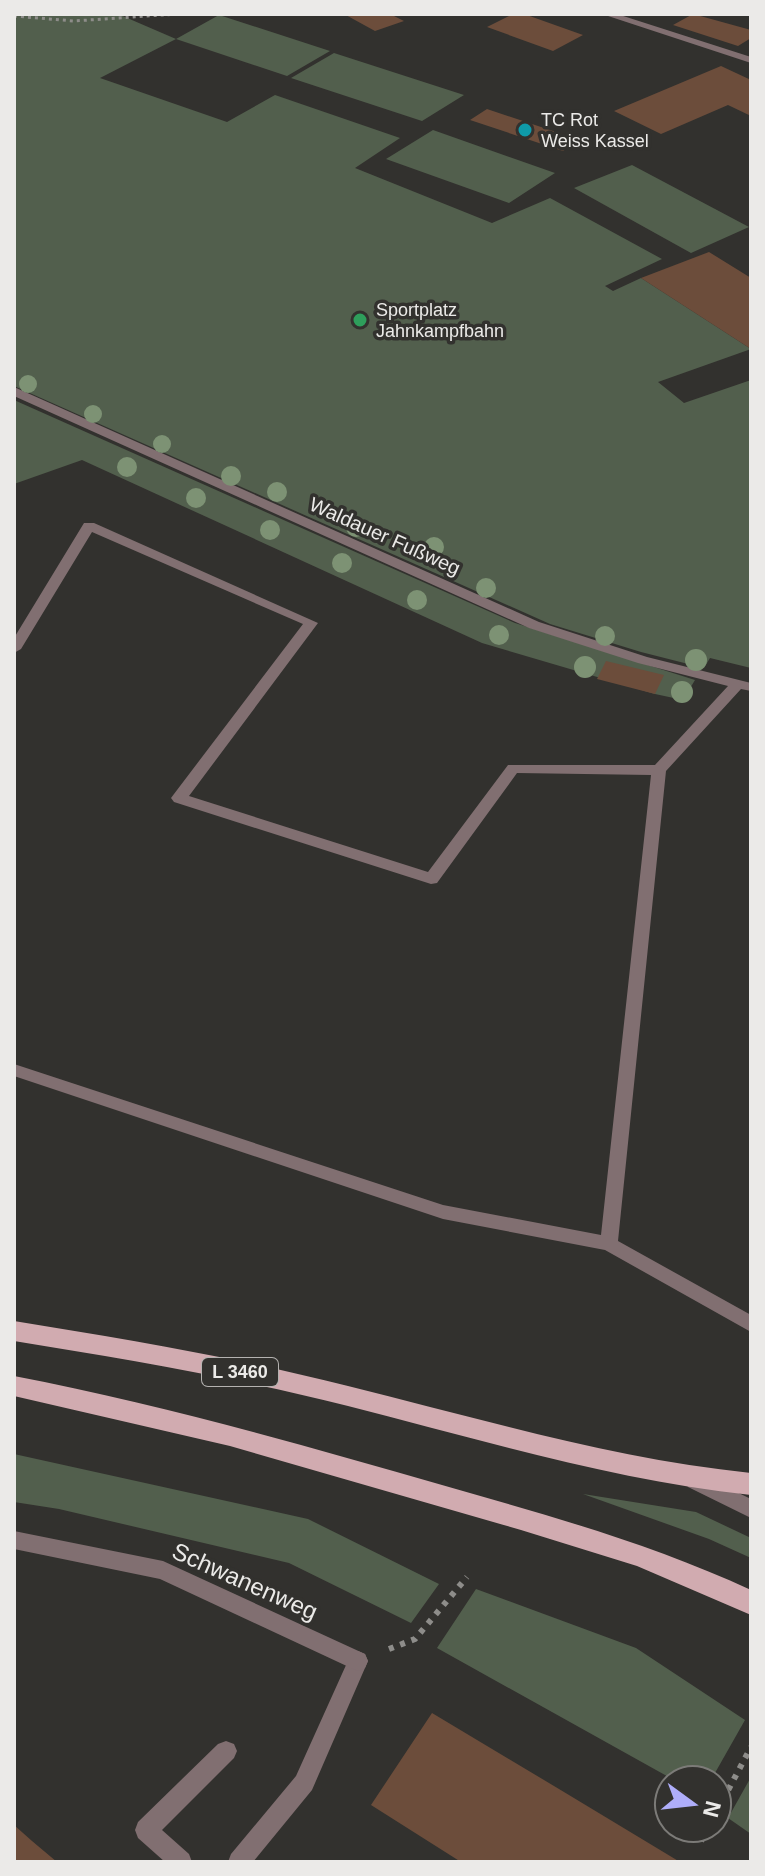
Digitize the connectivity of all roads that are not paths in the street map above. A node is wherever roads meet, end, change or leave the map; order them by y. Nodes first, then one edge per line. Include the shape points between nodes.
1 (607, 14) edge
2 (751, 60) edge
3 (14, 391) edge
4 (14, 649) edge
5 (744, 686) edge
6 (659, 770) junction
7 (14, 1070) edge
8 (609, 1244) junction
9 (751, 1324) edge
10 (14, 1331) edge
11 (14, 1386) edge
12 (692, 1480) junction
13 (751, 1484) edge
14 (751, 1509) edge
15 (14, 1540) edge
16 (751, 1603) edge
17 (226, 1751) dead end
18 (181, 1862) edge
19 (239, 1862) edge

1 - 2 street
3 - 5 street, Waldauer Fußweg via 534,625
4 - 6 street via 89,526 311,623 179,798 431,879 513,768
5 - 6 street
6 - 8 street
7 - 8 street via 443,1212
8 - 9 street
10 - 12 main road, L 3460 via 161,1354 346,1395 546,1450
11 - 16 main road via 137,1412 356,1470 576,1535 702,1578
12 - 13 main road, L 3460
12 - 14 street
15 - 19 street, Schwanenweg via 163,1570 358,1661 304,1783
17 - 18 street via 146,1830

